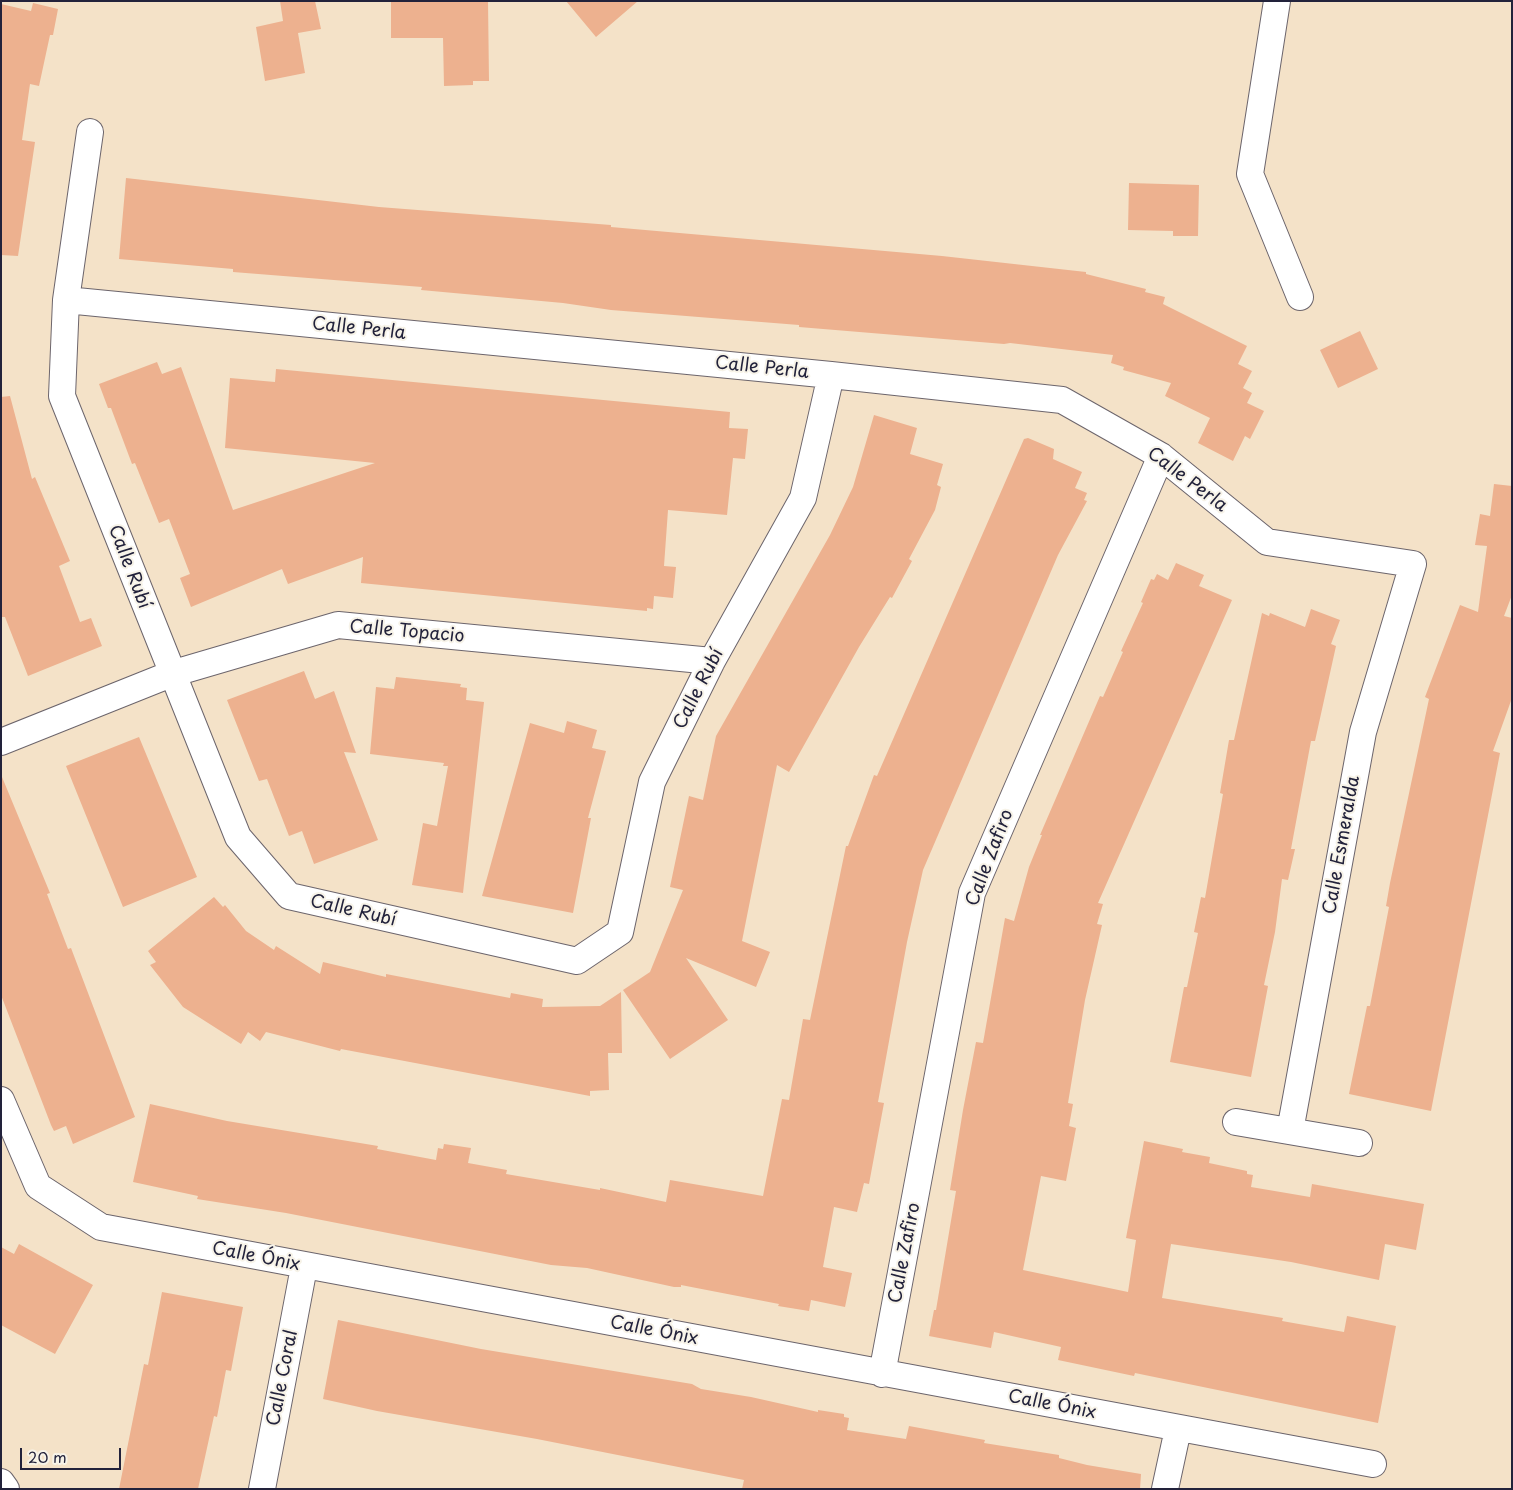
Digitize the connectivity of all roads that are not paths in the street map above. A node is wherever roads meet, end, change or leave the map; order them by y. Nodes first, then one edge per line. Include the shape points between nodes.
1 (1277, 1) edge
2 (90, 132) dead end
3 (1300, 297) dead end
4 (66, 300) junction
5 (831, 375) junction
6 (1161, 456) junction
7 (1413, 564) joint
8 (712, 661) junction
9 (171, 674) junction
10 (1, 742) edge
11 (1, 1100) edge
12 (1236, 1122) dead end
13 (1290, 1131) junction
14 (1359, 1143) dead end
15 (304, 1267) junction
16 (882, 1374) junction
17 (1178, 1429) junction
18 (1373, 1464) dead end
19 (1, 1482) edge
20 (6, 1489) edge
21 (262, 1489) edge
22 (1164, 1489) edge

1 - 3 street via 1250,174
2 - 4 street, Calle Rubí
4 - 5 street, Calle Perla
4 - 9 street, Calle Rubí via 62,396
5 - 6 street, Calle Perla via 1062,400
5 - 8 street, Calle Rubí via 803,498
6 - 7 street, Calle Perla via 1267,542
6 - 16 street, Calle Zafiro via 972,893
7 - 13 street, Calle Esmeralda via 1363,732
8 - 9 street, Calle Topacio via 338,625
8 - 9 street, Calle Rubí via 652,782 620,932 577,961 289,896 238,837
9 - 10 street, Calle Topacio
11 - 15 street, Calle Ónix via 38,1186 101,1227
12 - 13 street
13 - 14 street
15 - 16 street, Calle Ónix
15 - 21 street, Calle Coral
16 - 17 street, Calle Ónix
17 - 18 street, Calle Ónix
17 - 22 street
19 - 20 street

